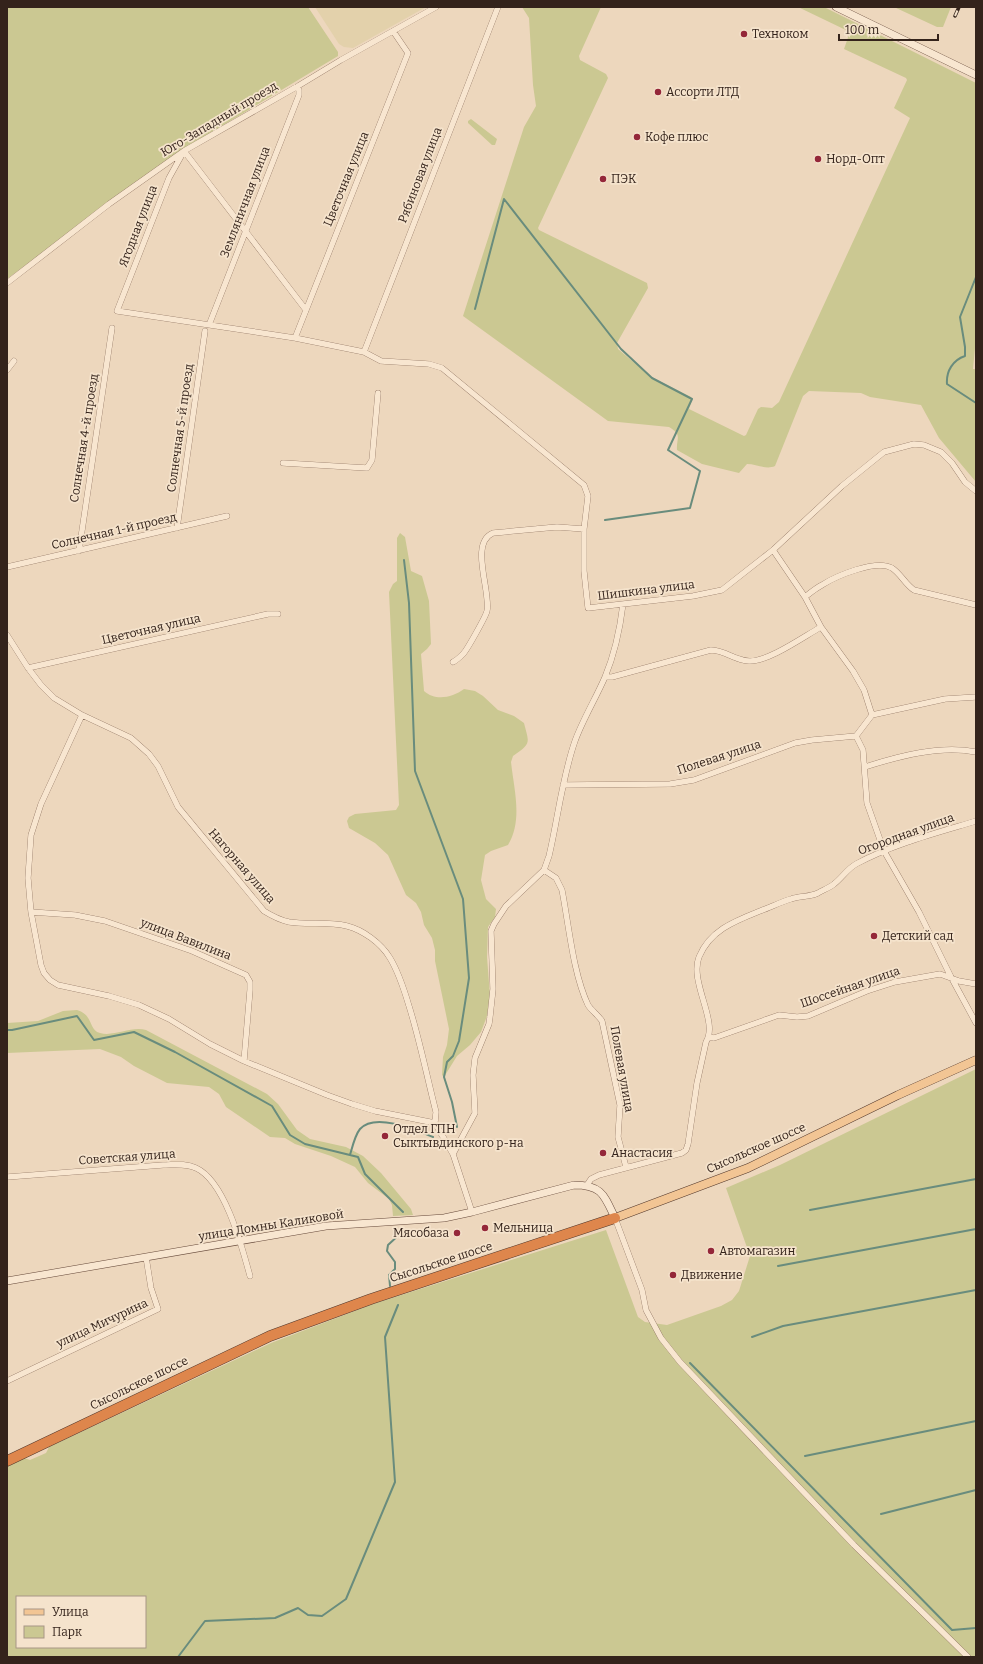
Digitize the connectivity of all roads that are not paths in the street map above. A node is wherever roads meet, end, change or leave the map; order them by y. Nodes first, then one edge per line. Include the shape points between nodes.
1 (436, 7) edge
2 (498, 7) edge
3 (836, 7) edge
4 (393, 31) junction
5 (976, 75) edge
6 (298, 86) junction
7 (184, 151) junction
8 (246, 231) junction
9 (7, 283) edge
10 (306, 310) junction
11 (117, 311) joint
12 (209, 325) junction
13 (112, 328) dead end
14 (205, 330) dead end
15 (295, 338) junction
16 (364, 352) junction
17 (7, 367) edge
18 (7, 370) edge
19 (378, 393) dead end
20 (283, 463) dead end
21 (976, 491) edge
22 (227, 516) dead end
23 (177, 528) junction
24 (584, 529) junction
25 (774, 550) junction
26 (79, 551) junction
27 (7, 567) edge
28 (805, 597) junction
29 (623, 604) junction
30 (976, 605) edge
31 (278, 614) dead end
32 (821, 627) junction
33 (7, 635) edge
34 (453, 662) dead end
35 (28, 668) junction
36 (605, 677) junction
37 (976, 697) edge
38 (82, 715) junction
39 (872, 715) junction
40 (856, 736) junction
41 (976, 752) edge
42 (865, 767) junction
43 (563, 785) junction
44 (976, 821) edge
45 (884, 851) junction
46 (544, 870) junction
47 (31, 912) junction
48 (951, 977) junction
49 (976, 984) edge
50 (976, 1023) edge
51 (709, 1037) junction
52 (976, 1060) edge
53 (244, 1061) junction
54 (435, 1123) junction
55 (453, 1154) junction
56 (626, 1167) junction
57 (7, 1177) edge
58 (587, 1185) junction
59 (472, 1212) junction
60 (615, 1218) junction
61 (240, 1240) junction
62 (146, 1257) junction
63 (250, 1276) dead end
64 (7, 1281) edge
65 (7, 1381) edge
66 (7, 1461) edge
67 (968, 1657) edge

1 - 4 street, Юго-Западный проезд
2 - 16 street, Рябиновая улица
3 - 5 main road
4 - 6 street, Юго-Западный проезд
4 - 10 street, Цветочная улица via 408,53
6 - 7 street, Юго-Западный проезд
6 - 8 street, Земляничная улица via 299,94
7 - 8 street
7 - 9 street, Юго-Западный проезд via 109,204
7 - 11 street, Ягодная улица via 169,178
8 - 10 street
8 - 12 street, Земляничная улица
10 - 15 street, Цветочная улица
11 - 12 street, Шишкина улица
12 - 15 street, Шишкина улица
13 - 26 street, Солнечная 4-й проезд
14 - 23 street, Солнечная 5-й проезд
15 - 16 street, Шишкина улица
16 - 24 street, Шишкина улица via 381,361 429,364 442,368 584,485 588,496
17 - 18 street via 14,361
19 - 20 street via 370,466 363,469
21 - 25 street, Шишкина улица via 965,482 941,452 914,444 884,452 842,486
22 - 23 street, Солнечная 1-й проезд
23 - 26 street, Солнечная 1-й проезд
24 - 29 street, Шишкина улица via 584,571 588,608
24 - 34 street via 556,527 488,535 482,542 487,612 464,654
25 - 28 street
25 - 29 street, Шишкина улица via 722,590
26 - 27 street, Солнечная 1-й проезд
28 - 30 street via 841,575 862,568 881,566 892,568 914,590
28 - 32 street
29 - 36 street via 620,628
31 - 35 street, Цветочная улица via 268,614
32 - 36 street via 763,660 738,659 720,650 711,650
32 - 39 street via 864,690
33 - 35 street, Нагорная улица
35 - 38 street, Нагорная улица via 54,698
36 - 43 street via 576,739
37 - 39 street via 945,699
38 - 47 street via 41,804 31,836 28,878
38 - 54 street, Нагорная улица via 131,738 149,754 158,766 178,807 264,911 290,922 348,926 362,932 389,956 399,975 416,1031 436,1112
39 - 40 street
40 - 42 street via 863,750
40 - 43 street, Полевая улица via 795,743 694,780 670,784
41 - 42 street via 937,751 896,757
42 - 45 street via 867,803
43 - 46 street via 553,841
44 - 45 street, Огородная улица
45 - 48 street via 919,912
45 - 51 street, Огородная улица via 854,865 834,883 815,894 792,898 731,923 718,931 706,944 696,967
46 - 55 street via 506,906 491,931 490,1017 475,1058 472,1075 475,1113
46 - 56 street, Полевая улица via 560,883 581,986 590,1008 602,1021 620,1106 618,1137
47 - 53 street via 41,965 50,980 58,985 139,1005
47 - 53 street, улица Вавилина via 76,914 105,921 192,951 246,975 250,982 250,990
48 - 49 street, Шоссейная улица
48 - 50 street
48 - 51 street, Шоссейная улица via 940,974 895,982 808,1016 779,1015 714,1038
51 - 56 street, Огородная улица via 697,1083 686,1150
52 - 60 main road, Сысольское шоссе via 748,1168
53 - 54 street via 352,1104
54 - 55 street, Нагорная улица
55 - 59 street, Нагорная улица
56 - 58 street, Огородная улица via 599,1175 591,1179
57 - 61 street, Советская улица via 186,1164 204,1172 214,1183
58 - 59 main road, улица Домны Каликовой via 574,1184
58 - 60 main road via 599,1190 605,1197
59 - 61 main road, улица Домны Каликовой via 444,1218 326,1226
60 - 66 highway, Сысольское шоссе via 371,1299 270,1336
60 - 67 street via 642,1290 646,1310 661,1338 680,1362 854,1545
61 - 62 main road, улица Домны Каликовой
61 - 63 street, Советская улица
62 - 64 main road, улица Домны Каликовой
62 - 65 street, улица Мичурина via 151,1288 158,1308

